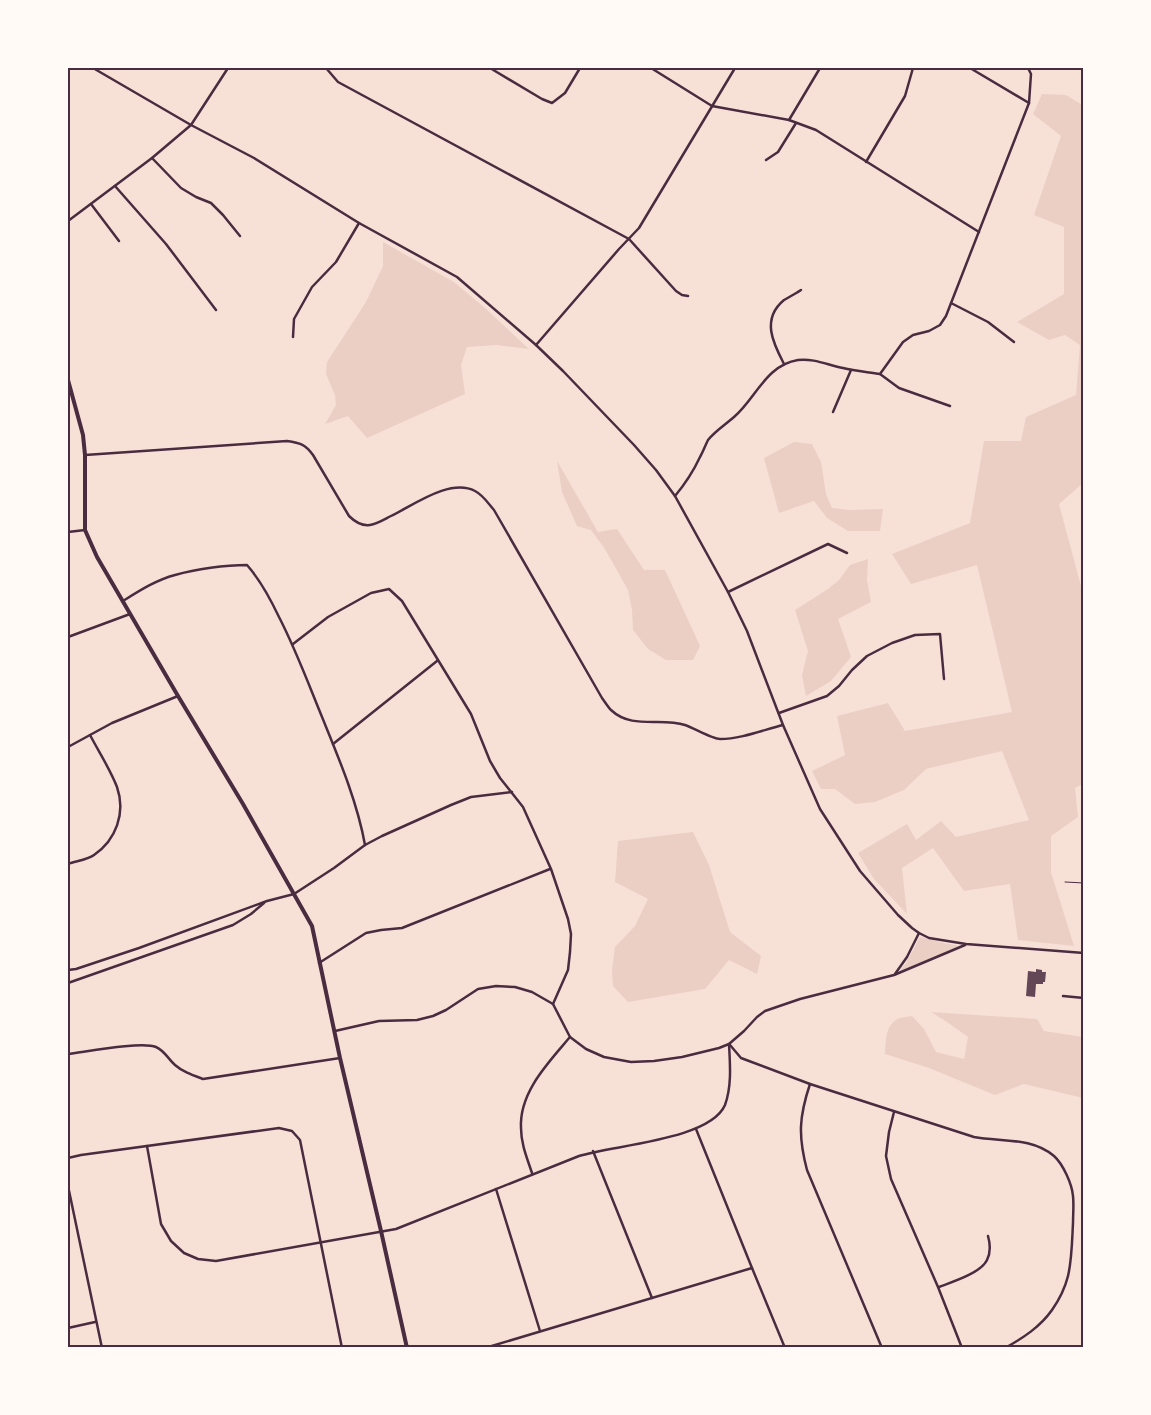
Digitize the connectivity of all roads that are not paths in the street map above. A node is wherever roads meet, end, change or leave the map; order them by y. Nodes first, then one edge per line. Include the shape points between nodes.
1 (95, 68) edge
2 (228, 68) edge
3 (326, 68) edge
4 (490, 68) edge
5 (580, 68) edge
6 (651, 68) edge
7 (735, 68) edge
8 (820, 68) edge
9 (913, 68) edge
10 (970, 68) edge
11 (1028, 68) edge
12 (1029, 103) junction
13 (712, 106) junction
14 (789, 120) junction
15 (796, 123) junction
16 (191, 125) junction
17 (152, 158) junction
18 (766, 160) dead end
19 (866, 162) junction
20 (115, 186) junction
21 (91, 204) junction
22 (68, 221) edge
23 (359, 223) junction
24 (979, 232) junction
25 (240, 236) dead end
26 (629, 239) junction
27 (119, 241) dead end
28 (801, 290) dead end
29 (688, 296) dead end
30 (951, 303) junction
31 (216, 310) dead end
32 (293, 336) dead end
33 (1014, 342) dead end
34 (536, 345) junction
35 (784, 364) junction
36 (851, 370) junction
37 (880, 374) junction
38 (68, 380) edge
39 (950, 406) dead end
40 (834, 412) dead end
41 (85, 455) junction
42 (675, 496) junction
43 (85, 530) junction
44 (68, 532) edge
45 (846, 553) dead end
46 (728, 592) junction
47 (123, 601) junction
48 (130, 614) junction
49 (68, 637) edge
50 (292, 644) junction
51 (438, 660) junction
52 (944, 678) dead end
53 (178, 696) junction
54 (780, 714) junction
55 (783, 725) junction
56 (90, 735) junction
57 (333, 744) junction
58 (68, 746) edge
59 (512, 792) junction
60 (365, 845) junction
61 (68, 864) edge
62 (551, 869) junction
63 (1066, 882) dead end
64 (1084, 883) edge
65 (294, 894) junction
66 (267, 900) junction
67 (919, 933) junction
68 (966, 944) junction
69 (1084, 953) edge
70 (320, 962) junction
71 (68, 970) edge
72 (894, 975) junction
73 (68, 983) edge
74 (1063, 996) dead end
75 (1084, 998) edge
76 (553, 1004) junction
77 (335, 1031) junction
78 (570, 1036) junction
79 (729, 1044) junction
80 (68, 1054) edge
81 (340, 1058) junction
82 (810, 1084) junction
83 (894, 1112) junction
84 (696, 1129) junction
85 (147, 1146) junction
86 (593, 1151) junction
87 (68, 1158) edge
88 (532, 1174) junction
89 (68, 1186) edge
90 (496, 1189) junction
91 (381, 1232) junction
92 (988, 1236) dead end
93 (321, 1243) junction
94 (752, 1268) junction
95 (938, 1287) junction
96 (652, 1298) junction
97 (95, 1322) junction
98 (68, 1328) edge
99 (540, 1331) junction
100 (102, 1348) edge
101 (342, 1348) edge
102 (407, 1348) edge
103 (485, 1348) edge
104 (786, 1348) edge
105 (882, 1348) edge
106 (962, 1348) edge
107 (1005, 1348) edge

1 - 16 street
2 - 16 street
3 - 26 street via 338,82
4 - 5 street via 552,103 565,93
6 - 13 street
7 - 13 street
8 - 14 street
9 - 19 street via 905,96
10 - 12 street
11 - 12 street via 1031,74
12 - 24 street
13 - 14 street
13 - 26 street via 639,228
14 - 15 street
15 - 18 street via 778,152
15 - 19 street via 816,130
16 - 17 street
16 - 23 street via 254,158
17 - 20 street
17 - 25 street via 181,188 211,203
19 - 24 street
20 - 21 street
20 - 31 street via 166,244
21 - 22 street
21 - 27 street
23 - 32 street via 336,262 312,287 294,319
23 - 34 street via 457,277
24 - 30 street
26 - 29 street via 676,291
26 - 34 street
28 - 35 street via 783,301 774,312 770,327 774,345
30 - 33 street via 988,322
30 - 37 street via 940,325 903,342
34 - 42 street via 634,445
35 - 36 street via 812,360
35 - 42 street via 763,381 734,417 710,438 687,481
36 - 37 street
36 - 40 street
37 - 39 street via 899,388
38 - 41 street
41 - 43 street
41 - 55 street via 298,442 313,455 349,516 368,526 442,490 457,487 473,490 484,497 494,510 602,698 612,710 638,722 683,724 716,740
42 - 46 street
43 - 44 street
43 - 47 street
45 - 46 street via 828,544
46 - 54 street
47 - 48 street
47 - 50 street via 174,575 226,565 247,565 270,598
48 - 49 street
48 - 53 street
50 - 51 street via 328,617 371,593 389,589 402,601
50 - 57 street
51 - 57 street
51 - 59 street via 471,714 490,761
52 - 54 street via 940,634 915,635 867,656 826,696
53 - 56 street
53 - 65 street
54 - 55 street
55 - 67 street via 820,810 856,866 898,915
56 - 58 street
56 - 61 street via 117,786 120,816 115,833 106,845 92,857
57 - 60 street via 357,811
59 - 60 street via 464,800
59 - 62 street via 523,807
60 - 65 street
62 - 70 street via 402,928 366,934
62 - 76 street via 571,934 568,970
63 - 64 lane
65 - 66 street
65 - 70 street via 312,926
66 - 71 street via 139,948
66 - 73 street via 233,925
67 - 68 street
67 - 72 street
68 - 69 street
68 - 72 street
70 - 77 street
72 - 79 street via 764,1011
74 - 75 street
76 - 77 street via 515,986 496,986 478,989 433,1016 417,1020 379,1021
76 - 78 street
77 - 81 street
78 - 79 street via 586,1049 604,1057 631,1062 682,1057
78 - 88 street via 536,1082 522,1108 523,1145
79 - 82 street via 741,1058
79 - 84 street via 730,1080 724,1107 714,1119
80 - 81 street via 137,1045 154,1046 187,1074 203,1079
81 - 91 street
82 - 83 street
82 - 105 street via 803,1105 801,1149
83 - 95 street via 886,1156 891,1179
83 - 107 street via 974,1137 1021,1141 1038,1146 1055,1157 1068,1176 1073,1206 1068,1276 1060,1296 1040,1325
84 - 86 street via 659,1140
84 - 94 street
85 - 87 street
85 - 93 street via 160,1224 171,1241 184,1252 198,1259 216,1261
85 - 93 street via 279,1128 292,1131 300,1140
86 - 88 street
86 - 96 street
88 - 90 street
89 - 97 street
90 - 91 street
90 - 99 street
91 - 93 street
91 - 102 street
92 - 95 street via 989,1252 984,1264
93 - 101 street
94 - 96 street
94 - 104 street
95 - 106 street
96 - 99 street
97 - 98 street
97 - 100 street
99 - 103 street

